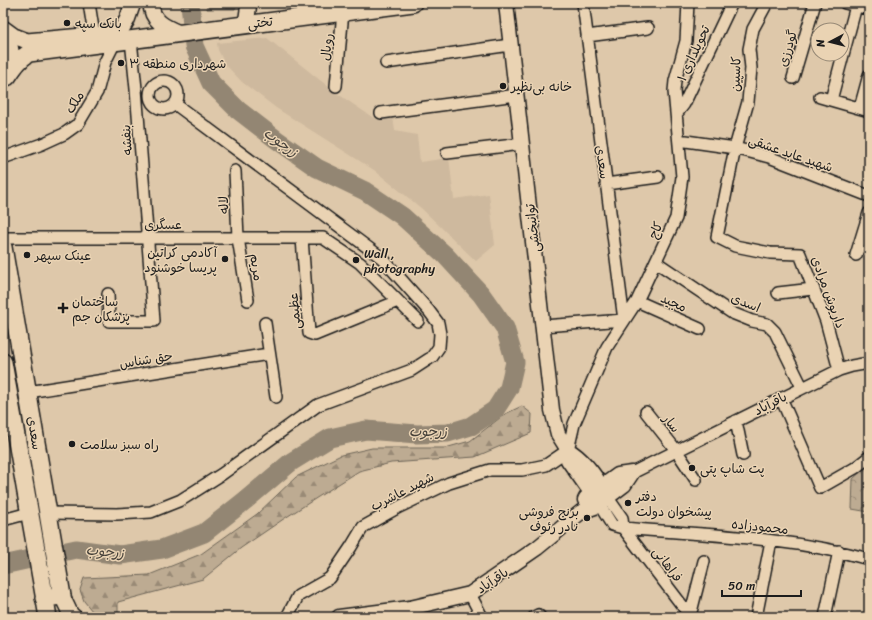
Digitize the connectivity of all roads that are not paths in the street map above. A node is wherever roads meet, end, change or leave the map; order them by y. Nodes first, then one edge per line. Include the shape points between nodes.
1 (89, 3) edge
2 (133, 3) edge
3 (151, 3) edge
4 (249, 3) edge
5 (413, 3) edge
6 (506, 3) edge
7 (583, 3) edge
8 (688, 3) edge
9 (732, 3) edge
10 (767, 3) edge
11 (815, 3) edge
12 (845, 3) edge
13 (856, 6) junction
14 (345, 8) edge
15 (869, 9) edge
16 (246, 24) junction
17 (648, 28) dead end
18 (3, 29) edge
19 (179, 33) junction
20 (94, 35) junction
21 (587, 36) junction
22 (122, 37) junction
23 (510, 45) junction
24 (386, 63) dead end
25 (869, 75) edge
26 (793, 78) dead end
27 (5, 81) edge
28 (336, 86) dead end
29 (136, 89) junction
30 (150, 95) junction
31 (517, 95) junction
32 (175, 104) junction
33 (864, 110) edge
34 (382, 113) dead end
35 (676, 113) junction
36 (679, 140) junction
37 (522, 144) junction
38 (735, 148) junction
39 (447, 153) dead end
40 (3, 158) edge
41 (235, 171) dead end
42 (658, 177) dead end
43 (606, 184) junction
44 (869, 196) edge
45 (869, 213) edge
46 (3, 238) edge
47 (147, 238) junction
48 (238, 238) junction
49 (302, 238) junction
50 (3, 247) edge
51 (856, 255) dead end
52 (656, 262) junction
53 (813, 289) junction
54 (778, 293) dead end
55 (108, 294) dead end
56 (248, 300) dead end
57 (398, 301) junction
58 (637, 301) junction
59 (624, 320) junction
60 (418, 321) dead end
61 (265, 323) dead end
62 (544, 326) junction
63 (700, 329) dead end
64 (269, 354) junction
65 (869, 362) edge
66 (3, 365) edge
67 (839, 370) junction
68 (802, 387) junction
69 (28, 392) junction
70 (276, 397) dead end
71 (781, 398) junction
72 (646, 412) dead end
73 (736, 421) junction
74 (568, 450) junction
75 (676, 450) junction
76 (743, 455) dead end
77 (869, 457) edge
78 (632, 473) joint
79 (696, 480) dead end
80 (600, 495) junction
81 (49, 517) junction
82 (3, 520) edge
83 (30, 520) junction
84 (623, 528) junction
85 (772, 541) junction
86 (839, 551) junction
87 (869, 559) edge
88 (704, 561) dead end
89 (470, 594) junction
90 (62, 596) junction
91 (44, 598) junction
92 (359, 616) edge
93 (690, 616) edge
94 (48, 617) edge
95 (74, 617) edge
96 (287, 617) edge
97 (339, 617) edge
98 (482, 617) edge
99 (534, 617) edge
100 (540, 617) edge
101 (756, 617) edge
102 (825, 617) edge

1 - 20 street
2 - 22 main road
3 - 19 main road via 155,19
4 - 16 main road
5 - 14 main road, تختی
6 - 23 street, توانبخشی
7 - 21 street, سعدی
8 - 35 street, کاج via 686,41 675,81
9 - 35 street, تحویلداری ۱ via 684,104
10 - 38 street, کاسپین via 753,29 749,49 752,68 748,102
11 - 26 street, گودرزی
12 - 13 street
13 - 15 street
13 - 33 street via 825,98
14 - 16 main road, تختی
14 - 28 street, رویال
16 - 19 main road, تختی
17 - 21 street
18 - 20 main road, تختی via 27,41
18 - 27 main road via 11,54
19 - 22 main road, تختی
20 - 22 main road, تختی
21 - 43 street, سعدی
22 - 27 main road, تختی via 29,53 16,63
22 - 29 street, بنفشه
22 - 40 street, ملک via 105,62 97,92 78,124 42,144
23 - 24 street
23 - 31 street, توانبخشی
25 - 33 street
29 - 30 street
29 - 47 street, بنفشه
30 - 32 street via 151,101 159,108 170,108
30 - 32 street via 155,84 166,81 176,87 178,99
31 - 34 street
31 - 37 street, توانبخشی
32 - 81 street via 382,258 438,323 439,347 432,357 412,370 318,405 181,500 151,512
35 - 36 street, کاج
36 - 38 street, شهید عابد عشقی
36 - 52 street, کاج via 682,177 676,218
37 - 39 street
37 - 62 street, توانبخشی
38 - 44 street, شهید عابد عشقی via 769,157
38 - 53 street, داریوش مرادی via 717,237 735,246 770,253 800,254
41 - 48 street, لاله
42 - 43 street
43 - 59 street, سعدی
45 - 51 street
46 - 47 street, عسگری
47 - 48 street, عسگری
47 - 55 street, بنفشه via 154,321 109,322
48 - 49 street, عسگری
48 - 56 street, مریم
49 - 57 street, عسگری via 324,238 360,263
49 - 57 street, عظیمی via 311,335
50 - 69 main road, سعدی
52 - 58 street, کاج
52 - 68 street, اسدی via 732,313 767,324 775,332
53 - 54 street
53 - 67 street, داریوش مرادی via 826,321
57 - 60 street
58 - 59 street, کاج
58 - 63 street, مجید
59 - 62 street
59 - 74 street, کاج via 607,347 574,424
61 - 64 street
62 - 74 street, توانبخشی via 552,410 558,434
64 - 69 street, حق شناس
64 - 70 street
65 - 67 street, باقرآباد
66 - 83 main road, سعدی
67 - 68 street, باقرآباد
68 - 71 street, باقرآباد
69 - 81 main road, سعدی
71 - 73 street, باقرآباد
71 - 77 street via 820,488
72 - 75 street, سار
73 - 75 street, باقرآباد
73 - 76 street
74 - 80 street, توانبخشی via 578,455
74 - 96 street, شهید عاشرب via 546,465 522,470 490,470 449,483 363,527 330,578 298,596
75 - 78 street, باقرآباد
75 - 79 street, سار
78 - 80 street, باقرآباد via 624,485
80 - 84 street, فراهانی via 622,518
80 - 89 street, باقرآباد via 586,498 581,512 537,548
81 - 90 main road, سعدی
82 - 83 street
83 - 91 main road, سعدی
84 - 85 street, محمودزاده
84 - 93 street, فراهانی
85 - 86 street, محمودزاده
85 - 101 street
86 - 87 street, محمودزاده
86 - 102 street
88 - 93 street
89 - 92 street, باقرآباد via 410,608
89 - 98 street
90 - 91 main road
90 - 95 main road, سعدی
91 - 94 main road, سعدی
92 - 97 street, باقرآباد
99 - 100 street via 538,614

